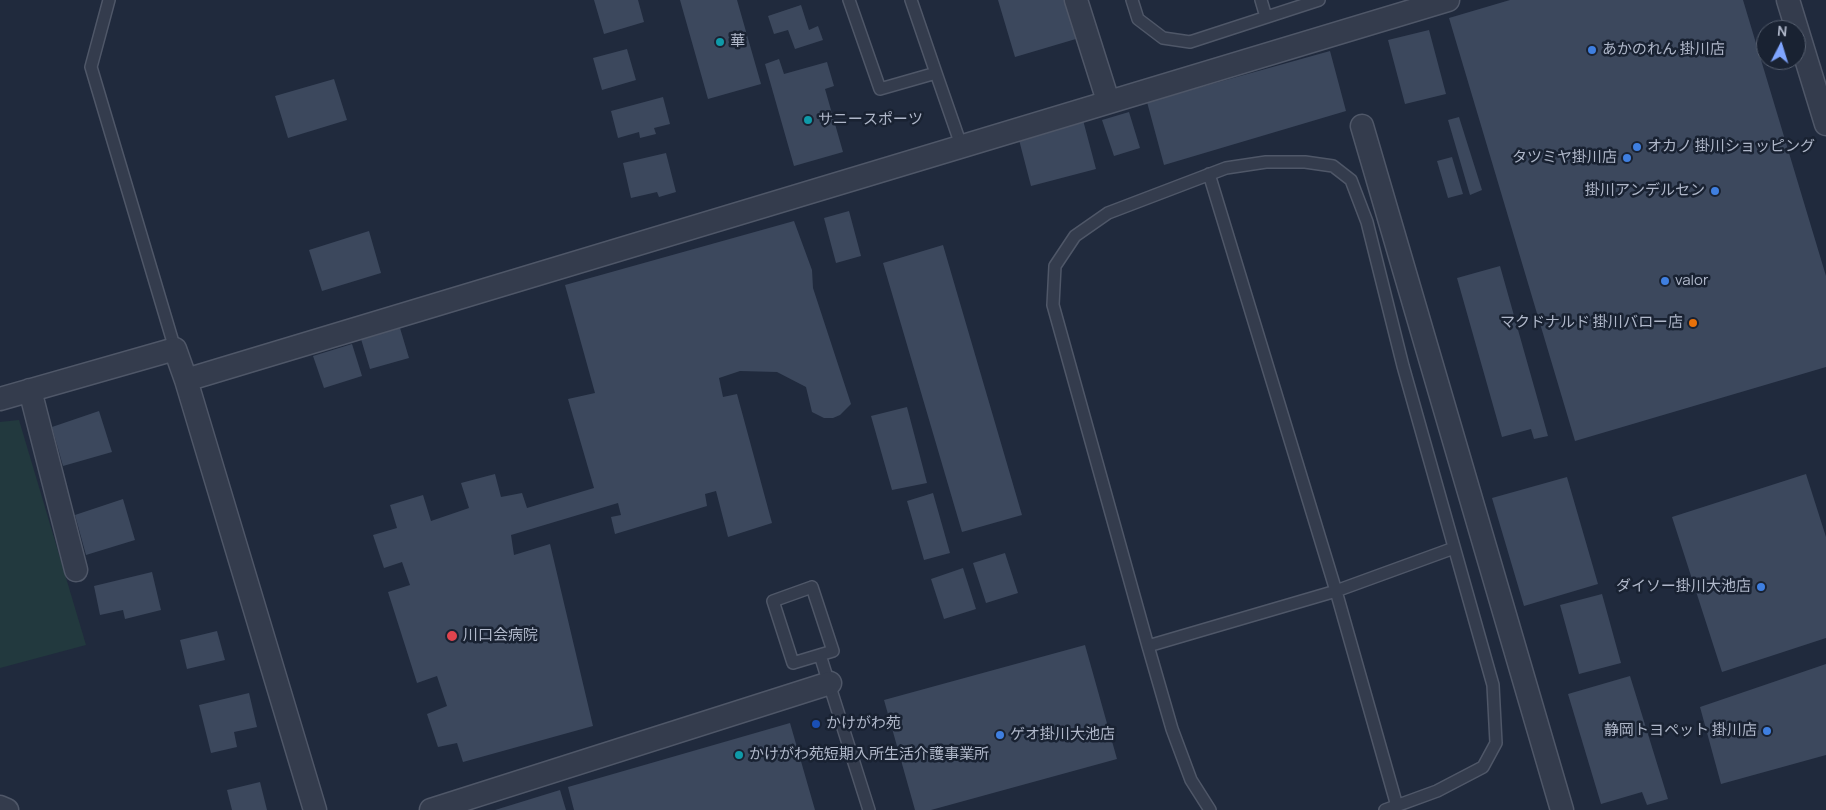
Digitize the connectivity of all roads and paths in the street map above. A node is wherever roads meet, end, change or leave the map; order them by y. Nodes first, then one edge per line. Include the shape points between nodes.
1 (109, 0) edge
2 (849, 0) edge
3 (911, 0) edge
4 (1076, 0) edge
5 (1132, 0) edge
6 (1261, 0) edge
7 (1319, 0) edge
8 (1448, 0) edge
9 (1788, 0) edge
10 (1266, 17) junction
11 (936, 72) junction
12 (1108, 101) junction
13 (1826, 124) edge
14 (1362, 126) dead end
15 (961, 145) junction
16 (1209, 174) junction
17 (175, 349) junction
18 (186, 380) junction
19 (30, 390) junction
20 (0, 399) edge
21 (1454, 548) junction
22 (76, 570) dead end
23 (1336, 591) junction
24 (1148, 646) junction
25 (820, 655) junction
26 (830, 683) junction
27 (1397, 806) junction
28 (0, 807) edge
29 (7, 810) edge
30 (315, 810) edge
31 (431, 810) edge
32 (869, 810) edge
33 (1210, 810) edge
34 (1385, 810) edge
35 (1562, 810) edge

1 - 17 lane via 91,67
2 - 11 lane via 880,89
3 - 11 lane
4 - 12 street
5 - 10 lane via 1138,18 1163,38 1190,42
6 - 10 lane
7 - 10 lane
8 - 12 street
9 - 13 street
11 - 15 lane
12 - 15 street
14 - 35 street
15 - 18 street
16 - 21 lane via 1266,162 1305,162 1333,166 1351,180 1373,241 1403,366
16 - 23 lane
16 - 24 lane via 1108,213 1075,236 1055,266 1053,305
17 - 18 street
17 - 19 street
18 - 30 street
19 - 20 street
19 - 22 street
21 - 23 lane
21 - 27 lane via 1493,684 1496,743 1483,767 1437,791
23 - 24 lane
23 - 27 lane
24 - 33 lane via 1191,780
25 - 25 lane via 793,663 773,600 812,587 833,651
25 - 26 lane
26 - 31 street
26 - 32 lane
27 - 34 lane
28 - 29 street

